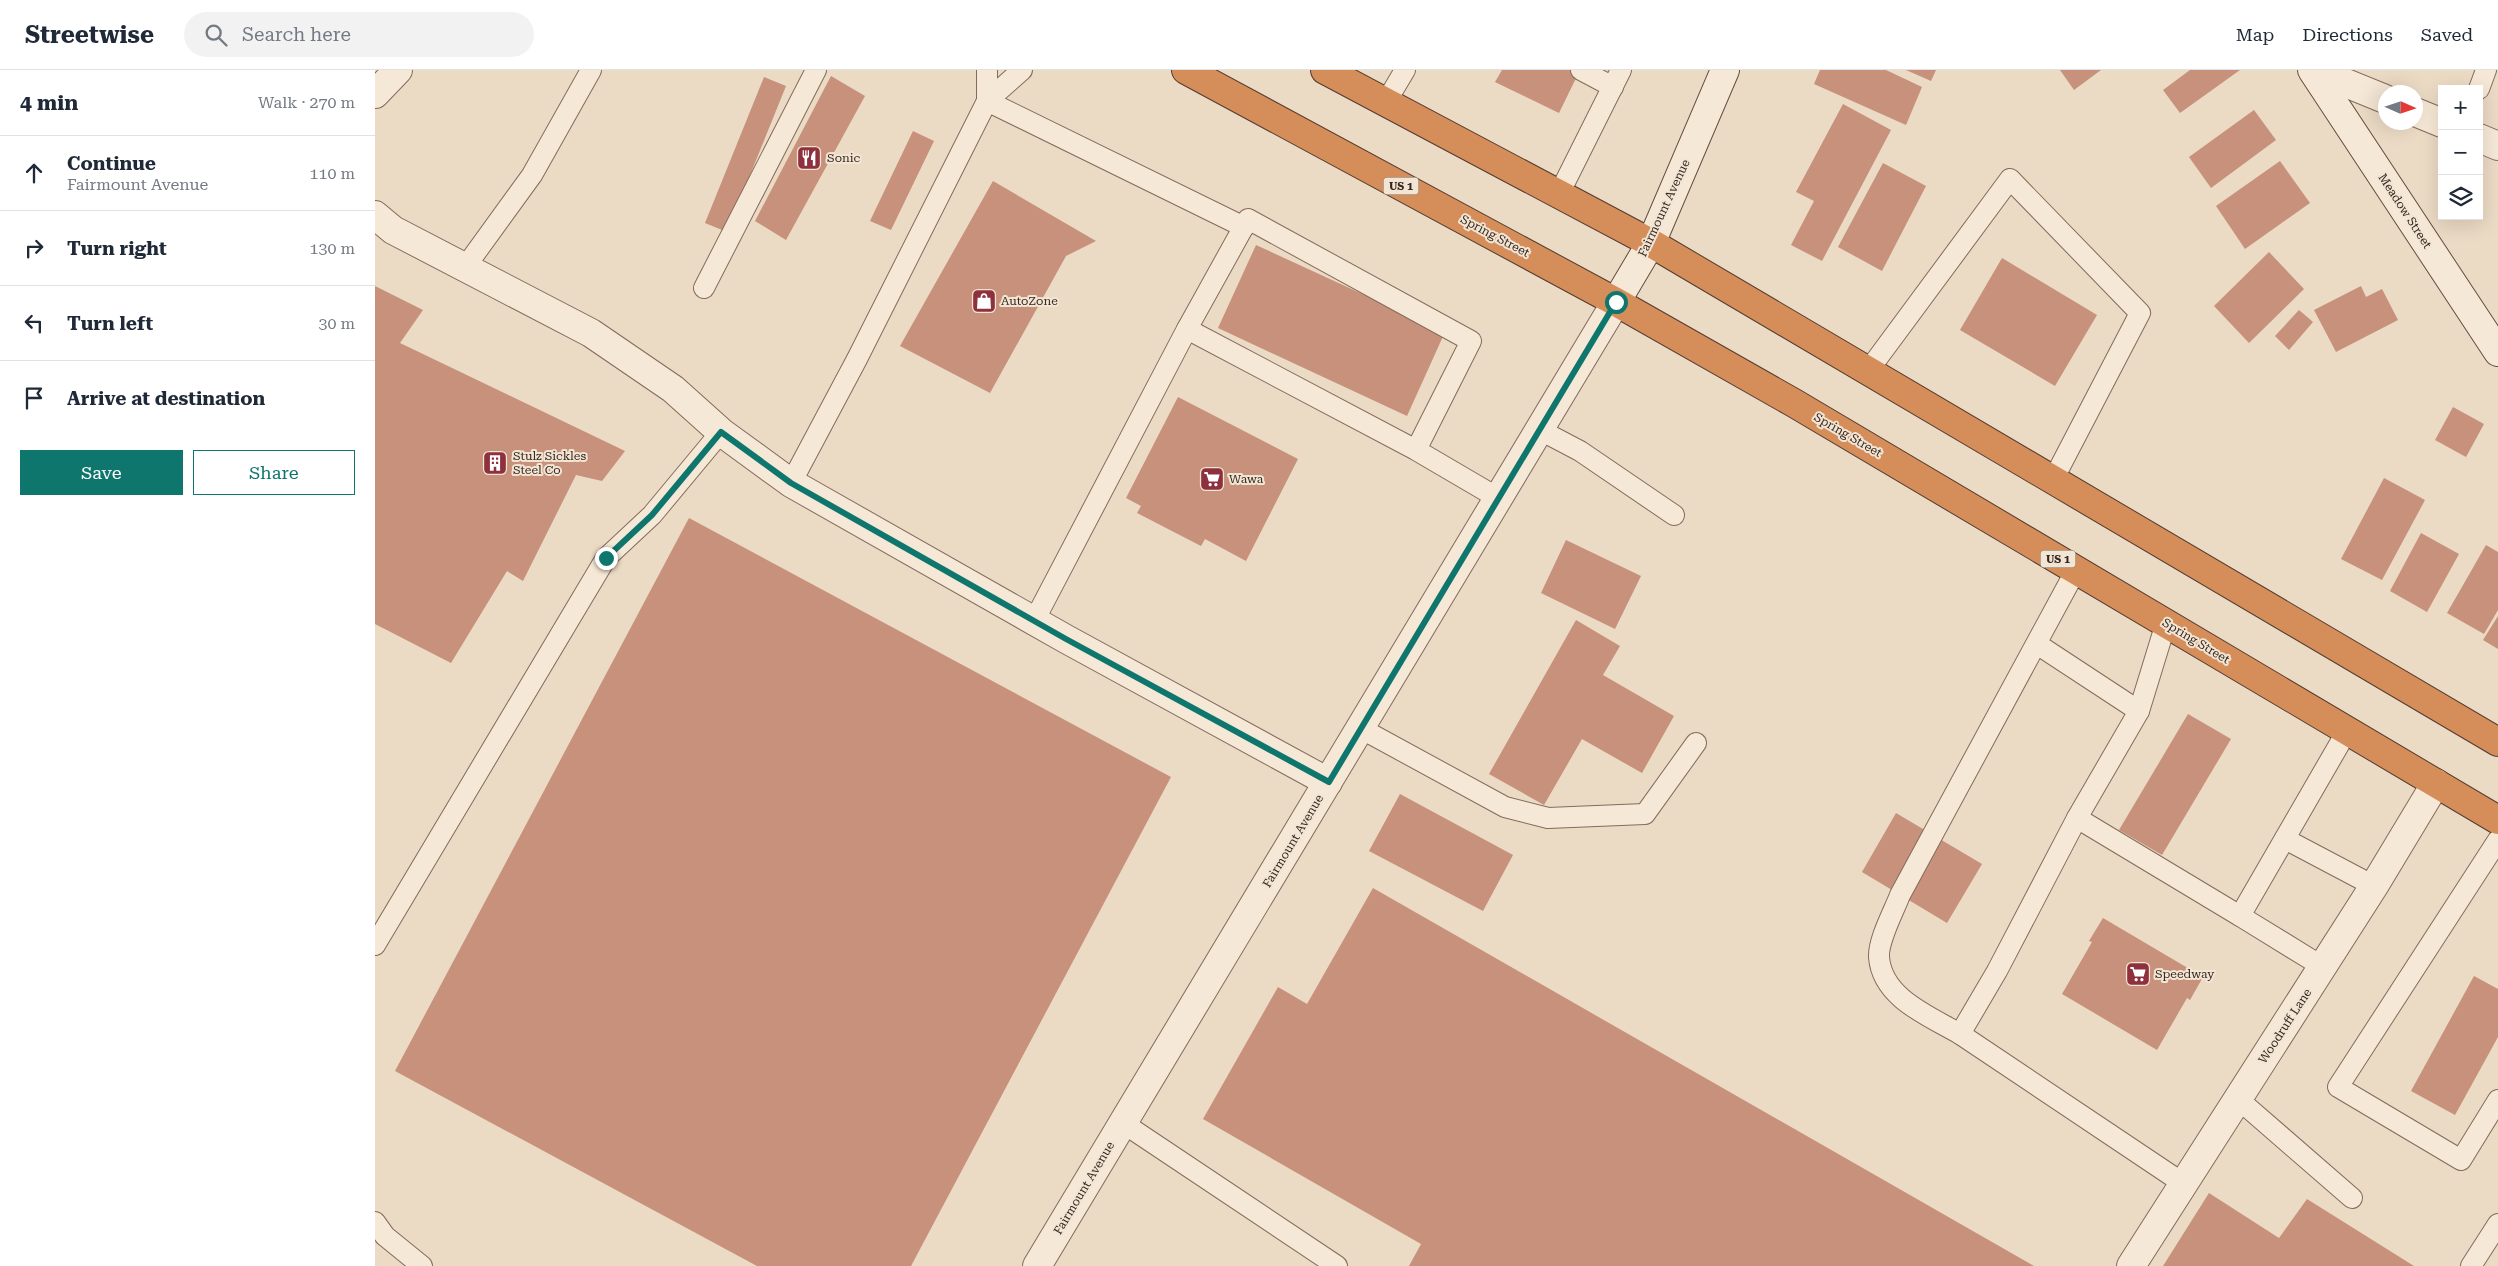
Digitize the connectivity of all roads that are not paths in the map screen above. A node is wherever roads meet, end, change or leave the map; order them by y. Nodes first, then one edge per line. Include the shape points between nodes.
1 (398, 70) edge
2 (591, 70) edge
3 (816, 70) edge
4 (987, 70) edge
5 (1022, 70) edge
6 (1186, 70) edge
7 (1325, 70) edge
8 (1405, 70) edge
9 (1581, 70) edge
10 (2313, 70) edge
11 (2486, 70) edge
12 (1721, 71) edge
13 (1617, 78) edge
14 (2480, 85) edge
15 (375, 94) edge
16 (2378, 96) edge
17 (987, 101) junction
18 (1385, 102) junction
19 (2423, 115) edge
20 (2438, 121) edge
21 (2483, 140) edge
22 (2498, 146) edge
23 (1559, 194) junction
24 (375, 215) edge
25 (1244, 226) junction
26 (1651, 243) junction
27 (466, 266) junction
28 (704, 288) dead end
29 (1616, 302) junction
30 (1187, 329) junction
31 (2498, 352) edge
32 (1868, 371) junction
33 (1540, 430) junction
34 (721, 432) junction
35 (1416, 450) junction
36 (2053, 480) junction
37 (791, 483) junction
38 (1499, 498) junction
39 (1674, 515) dead end
40 (2077, 570) junction
41 (1034, 621) junction
42 (2166, 624) junction
43 (2037, 644) junction
44 (2139, 711) junction
45 (1360, 728) junction
46 (2347, 731) junction
47 (2498, 742) edge
48 (1696, 743) dead end
49 (1329, 782) junction
50 (2436, 784) junction
51 (2077, 818) junction
52 (2498, 820) edge
53 (2285, 839) junction
54 (2498, 840) edge
55 (2374, 886) junction
56 (2239, 916) junction
57 (375, 945) edge
58 (2323, 967) junction
59 (1959, 1034) junction
60 (2238, 1099) junction
61 (2498, 1100) edge
62 (1123, 1123) junction
63 (2184, 1184) junction
64 (2352, 1198) dead end
65 (375, 1222) edge
66 (2498, 1224) edge
67 (422, 1266) edge
68 (1037, 1266) edge
69 (1337, 1266) edge
70 (2131, 1266) edge
71 (2471, 1266) edge

1 - 15 street
2 - 27 lane via 533,175
3 - 28 lane
4 - 17 lane
5 - 17 lane
6 - 29 highway, Spring Street / US 1
7 - 18 highway
8 - 18 lane
9 - 13 lane
10 - 16 street
10 - 31 street, Meadow Street
11 - 14 lane
12 - 26 street, Fairmount Avenue
13 - 23 lane
17 - 25 lane
17 - 37 lane
18 - 23 highway
19 - 20 street
21 - 22 street
23 - 26 highway
24 - 27 street via 393,230
25 - 30 lane
25 - 35 lane via 1248,219 1471,341
26 - 29 street, Fairmount Avenue
26 - 32 highway
27 - 34 street via 591,333 673,389
29 - 33 street, Fairmount Avenue
29 - 40 highway, Spring Street / US 1
30 - 35 lane
30 - 41 lane
32 - 36 highway
32 - 36 lane via 2009,179 2140,313
33 - 38 street, Fairmount Avenue
33 - 39 lane via 1580,451
34 - 37 street
34 - 57 lane via 652,515 606,558
35 - 38 lane
36 - 47 highway
37 - 41 street
38 - 45 street, Fairmount Avenue
40 - 42 highway, Spring Street / US 1
40 - 43 lane
41 - 49 street
42 - 44 lane
42 - 46 highway, Spring Street / US 1
43 - 44 lane
43 - 59 lane via 1900,895 1879,956 1883,974 1898,997
44 - 51 lane
45 - 48 lane via 1505,806 1548,818 1645,814
45 - 49 street, Fairmount Avenue
46 - 50 highway, Spring Street / US 1
46 - 53 lane
49 - 62 street, Fairmount Avenue
50 - 52 highway, Spring Street / US 1
50 - 55 street, Woodruff Lane
51 - 56 lane
51 - 59 lane via 1997,971
53 - 55 lane
53 - 56 lane
54 - 61 lane via 2338,1087 2461,1160
55 - 58 street, Woodruff Lane
56 - 58 lane
58 - 60 street, Woodruff Lane
59 - 63 lane
60 - 63 street, Woodruff Lane
60 - 64 lane
62 - 68 street, Fairmount Avenue
62 - 69 lane
63 - 70 street, Woodruff Lane
65 - 67 lane via 385,1236
66 - 71 lane

